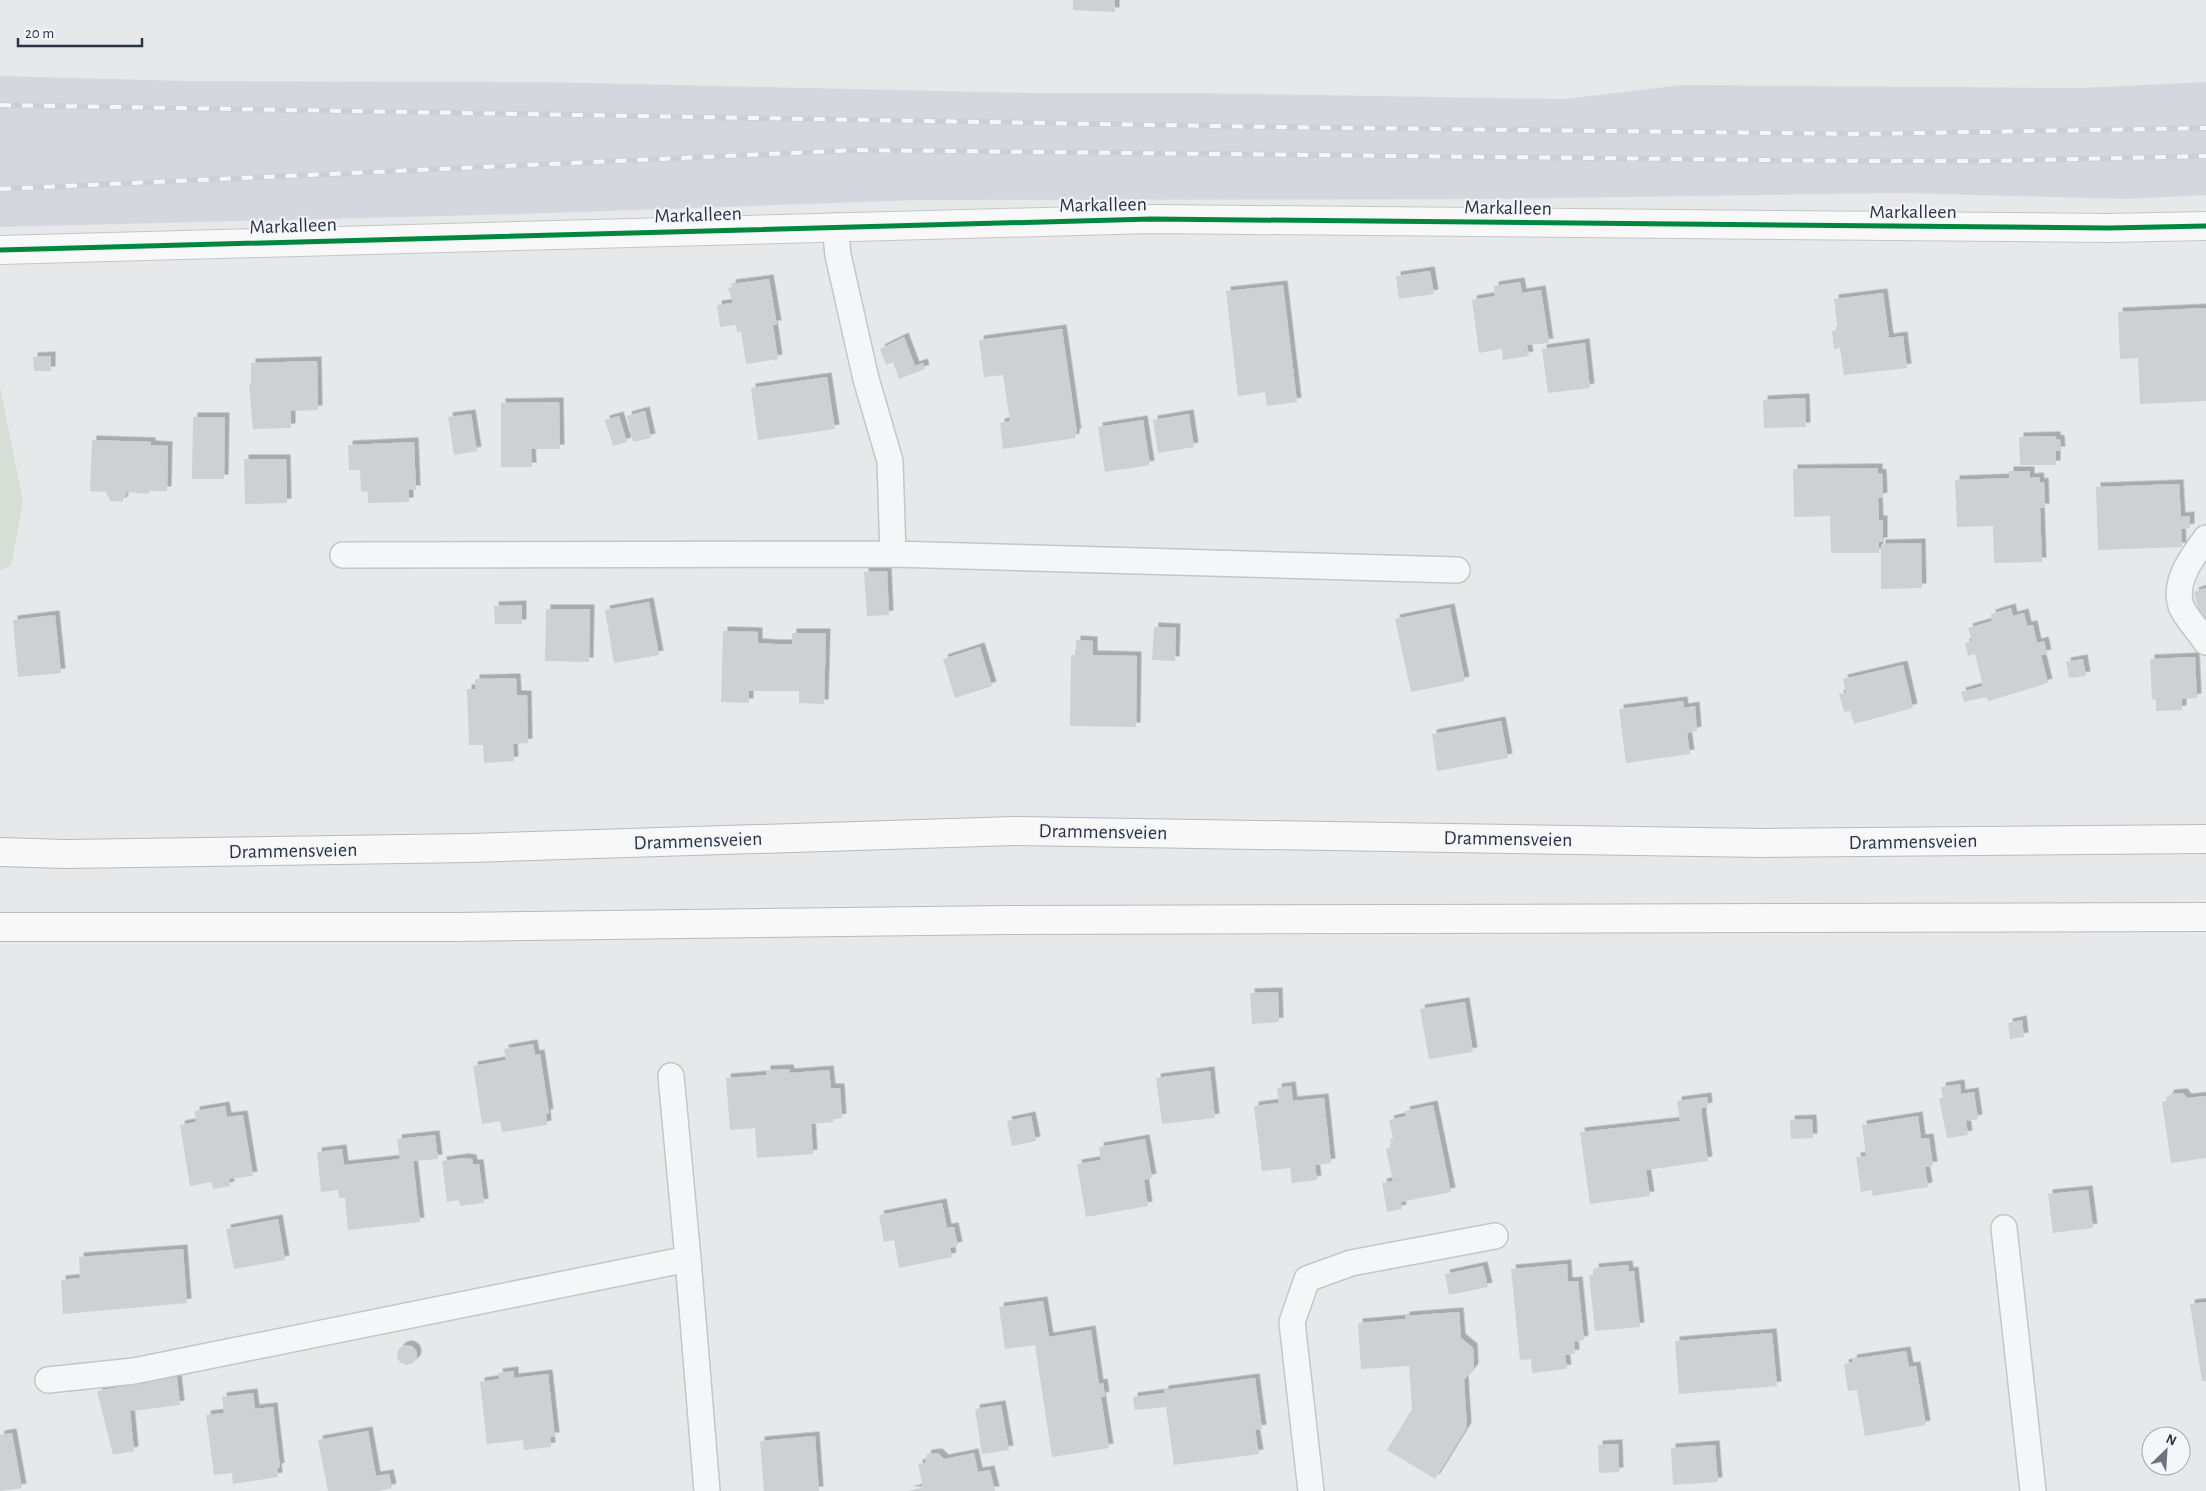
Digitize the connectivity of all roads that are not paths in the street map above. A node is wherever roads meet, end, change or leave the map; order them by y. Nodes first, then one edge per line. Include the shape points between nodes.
1 (835, 226) junction
2 (2206, 226) edge
3 (0, 250) edge
4 (2206, 538) edge
5 (893, 554) junction
6 (343, 555) dead end
7 (1457, 570) dead end
8 (2206, 642) edge
9 (2206, 839) edge
10 (0, 852) edge
11 (2206, 917) edge
12 (0, 927) edge
13 (671, 1076) dead end
14 (2004, 1228) dead end
15 (1495, 1236) dead end
16 (688, 1258) junction
17 (48, 1380) dead end
18 (707, 1491) edge
19 (1311, 1491) edge
20 (2033, 1491) edge

1 - 2 main road, Markalleen via 1151,219 2079,228
1 - 3 main road, Markalleen
1 - 5 lane via 838,256 866,379 890,461
4 - 8 lane via 2189,562 2180,584 2181,606
5 - 6 lane
5 - 7 lane
9 - 10 main road, Drammensveien via 1763,843 1014,831 471,848 65,854
11 - 12 main road
13 - 16 lane
14 - 20 lane
15 - 19 lane via 1351,1263 1307,1279 1292,1322
16 - 17 lane via 134,1371
16 - 18 lane

